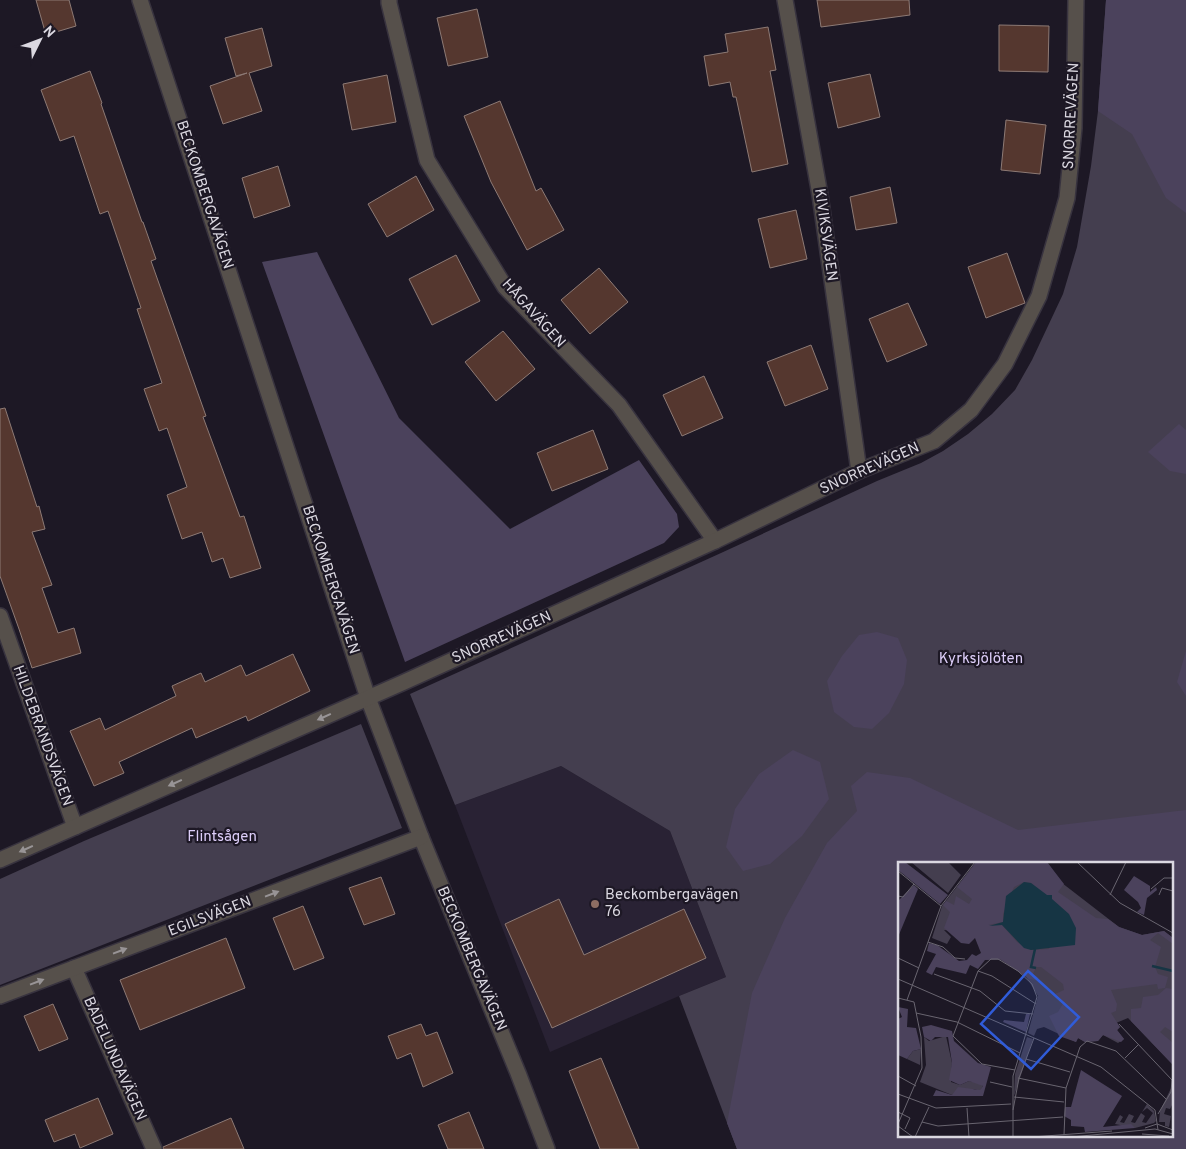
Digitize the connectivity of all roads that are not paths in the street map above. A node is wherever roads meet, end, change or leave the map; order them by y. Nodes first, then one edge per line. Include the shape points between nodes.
1 (140, 0) edge
2 (389, 0) edge
3 (785, 0) edge
4 (1076, 0) edge
5 (859, 472) junction
6 (715, 541) junction
7 (0, 616) edge
8 (368, 698) junction
9 (75, 827) junction
10 (421, 837) junction
11 (0, 860) edge
12 (74, 968) junction
13 (0, 996) edge
14 (154, 1149) edge
15 (547, 1149) edge

1 - 8 street, BECKOMBERGAVÄGEN
2 - 6 street, HÅGAVÄGEN via 427,160 505,287 619,405
3 - 5 street, KIVIKSVÄGEN via 820,195
4 - 5 street, SNORREVÄGEN via 1074,128 1067,198 1039,296 1004,364 971,410 934,442
5 - 6 street, SNORREVÄGEN
6 - 8 street, SNORREVÄGEN
7 - 9 street, HILDEBRANDSVÄGEN
8 -> 9 street
8 - 10 street, BECKOMBERGAVÄGEN
9 -> 11 street
12 -> 10 street, EGILSVÄGEN
10 - 15 street, BECKOMBERGAVÄGEN
13 -> 12 street, EGILSVÄGEN
12 - 14 street, BADELUNDAVÄGEN

